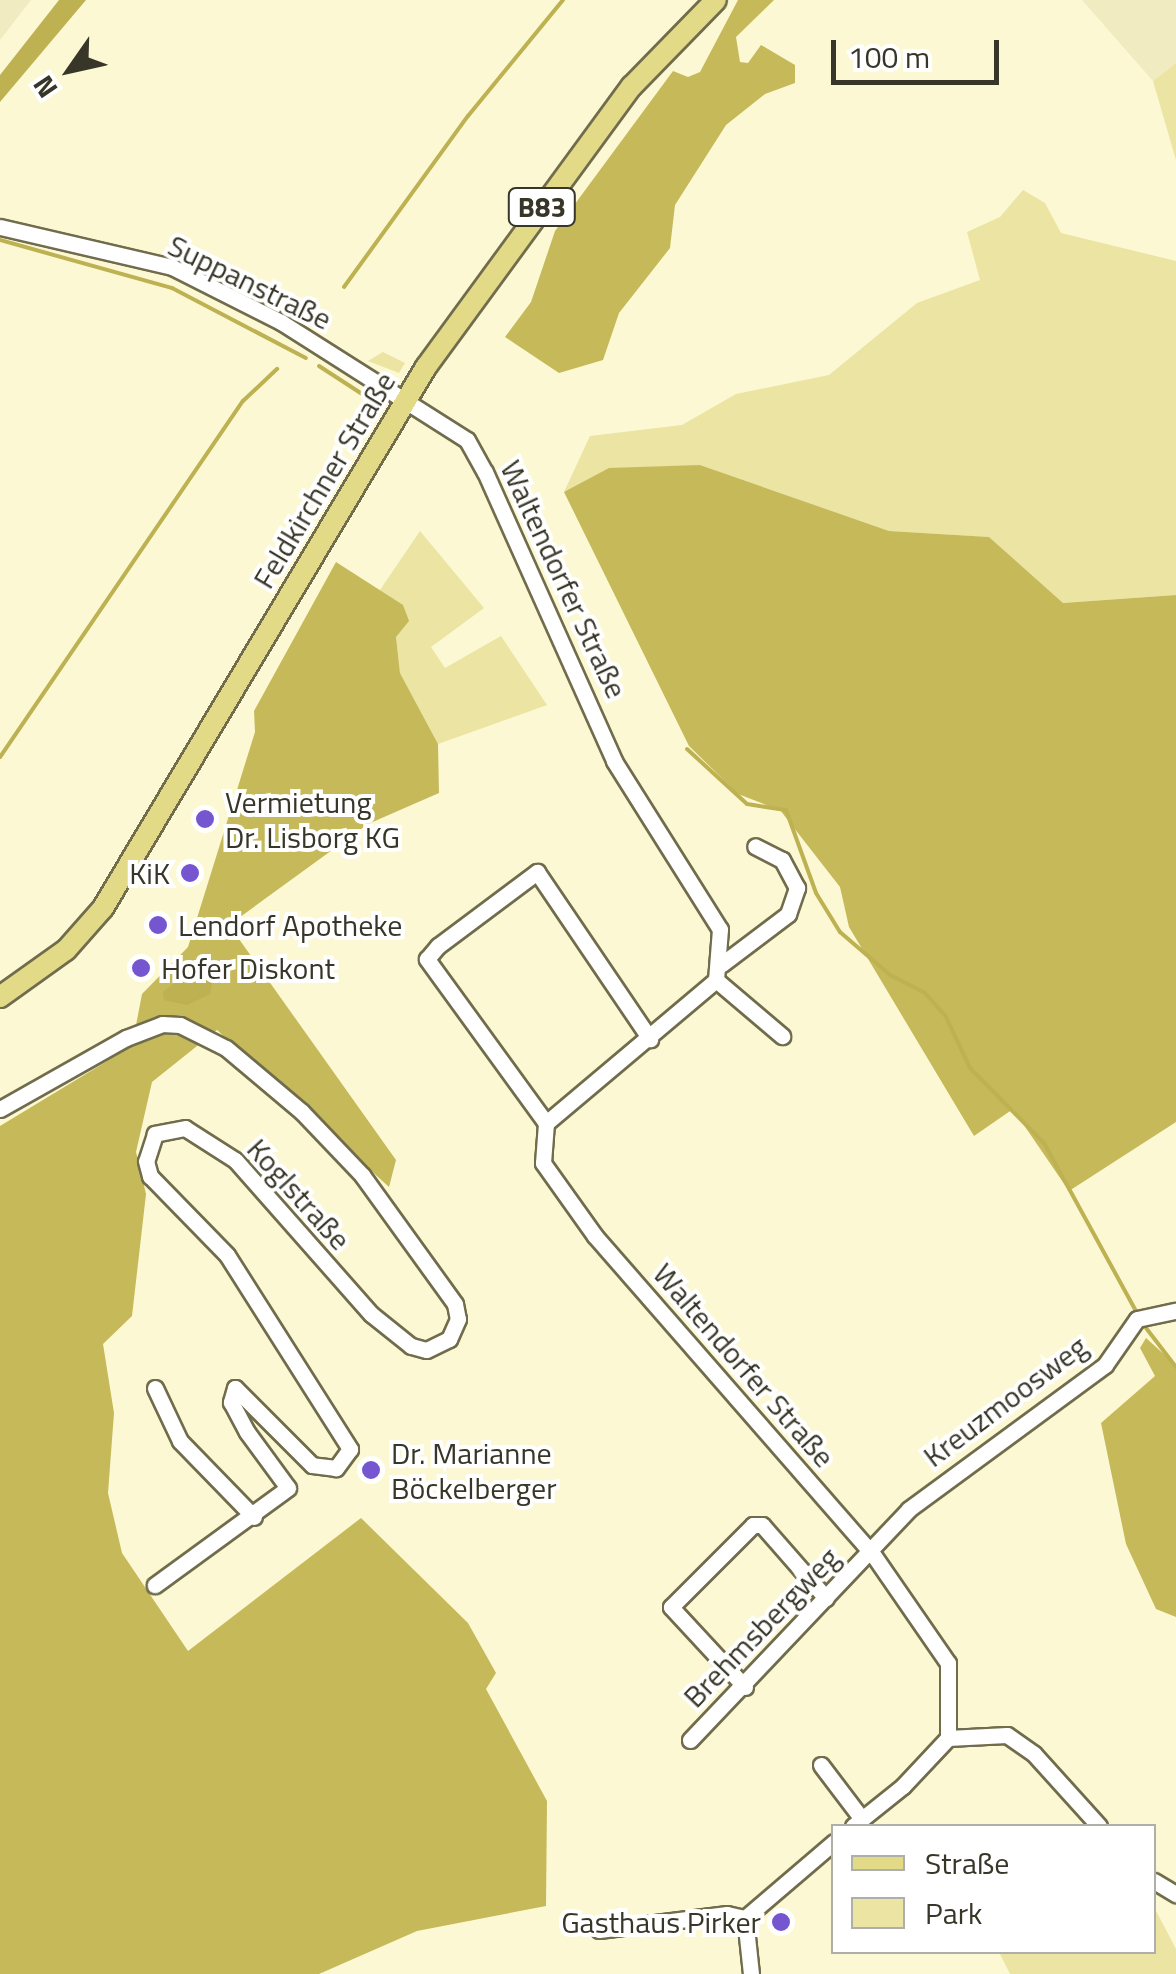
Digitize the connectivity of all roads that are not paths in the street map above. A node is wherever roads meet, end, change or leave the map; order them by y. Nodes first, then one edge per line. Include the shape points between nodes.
1 (716, 0) edge
2 (0, 227) edge
3 (406, 399) junction
4 (756, 846) dead end
5 (719, 972) junction
6 (0, 997) edge
7 (782, 1036) dead end
8 (650, 1039) junction
9 (0, 1109) edge
10 (546, 1123) junction
11 (1176, 1311) edge
12 (155, 1388) dead end
13 (254, 1517) junction
14 (872, 1552) junction
15 (155, 1585) dead end
16 (826, 1598) junction
17 (745, 1687) junction
18 (948, 1738) junction
19 (690, 1740) dead end
20 (821, 1765) dead end
21 (857, 1823) edge
22 (1097, 1824) edge
23 (831, 1845) edge
24 (745, 1918) junction
25 (598, 1930) dead end
26 (751, 1974) edge

1 - 3 main road, Feldkirchner Straße / B83 via 632,86
2 - 3 street, Suppanstraße via 172,267 282,322
3 - 5 street, Waltendorfer Straße via 468,440 614,760 720,929
3 - 6 main road, Feldkirchner Straße / B83 via 104,908 66,950
4 - 5 street via 782,860 797,888 788,914
5 - 7 street
5 - 8 street
8 - 10 street
8 - 10 street via 536,872 438,946 427,959 430,965
9 - 13 street, Koglstraße via 126,1038 162,1024 180,1026 226,1048 302,1112 362,1175 444,1284 455,1304 455,1330 438,1347 411,1346 371,1314 236,1160 185,1128 156,1134 146,1160 150,1176 227,1255 350,1449 336,1468 312,1464 235,1388 231,1402 288,1488
10 - 14 street, Waltendorfer Straße via 542,1162 595,1236
11 - 14 street, Kreuzmoosweg via 1136,1319 1105,1365 970,1460 909,1509
12 - 13 street via 180,1441
13 - 15 street, Koglstraße
14 - 16 street, Brehmsbergweg
14 - 18 street, Waltendorfer Straße via 948,1663
16 - 17 street, Brehmsbergweg
16 - 17 street via 762,1525 753,1525 672,1608
17 - 19 street, Brehmsbergweg
18 - 21 street
18 - 22 street via 1006,1735
20 - 21 street
23 - 24 street
24 - 25 street via 727,1914
24 - 26 street

